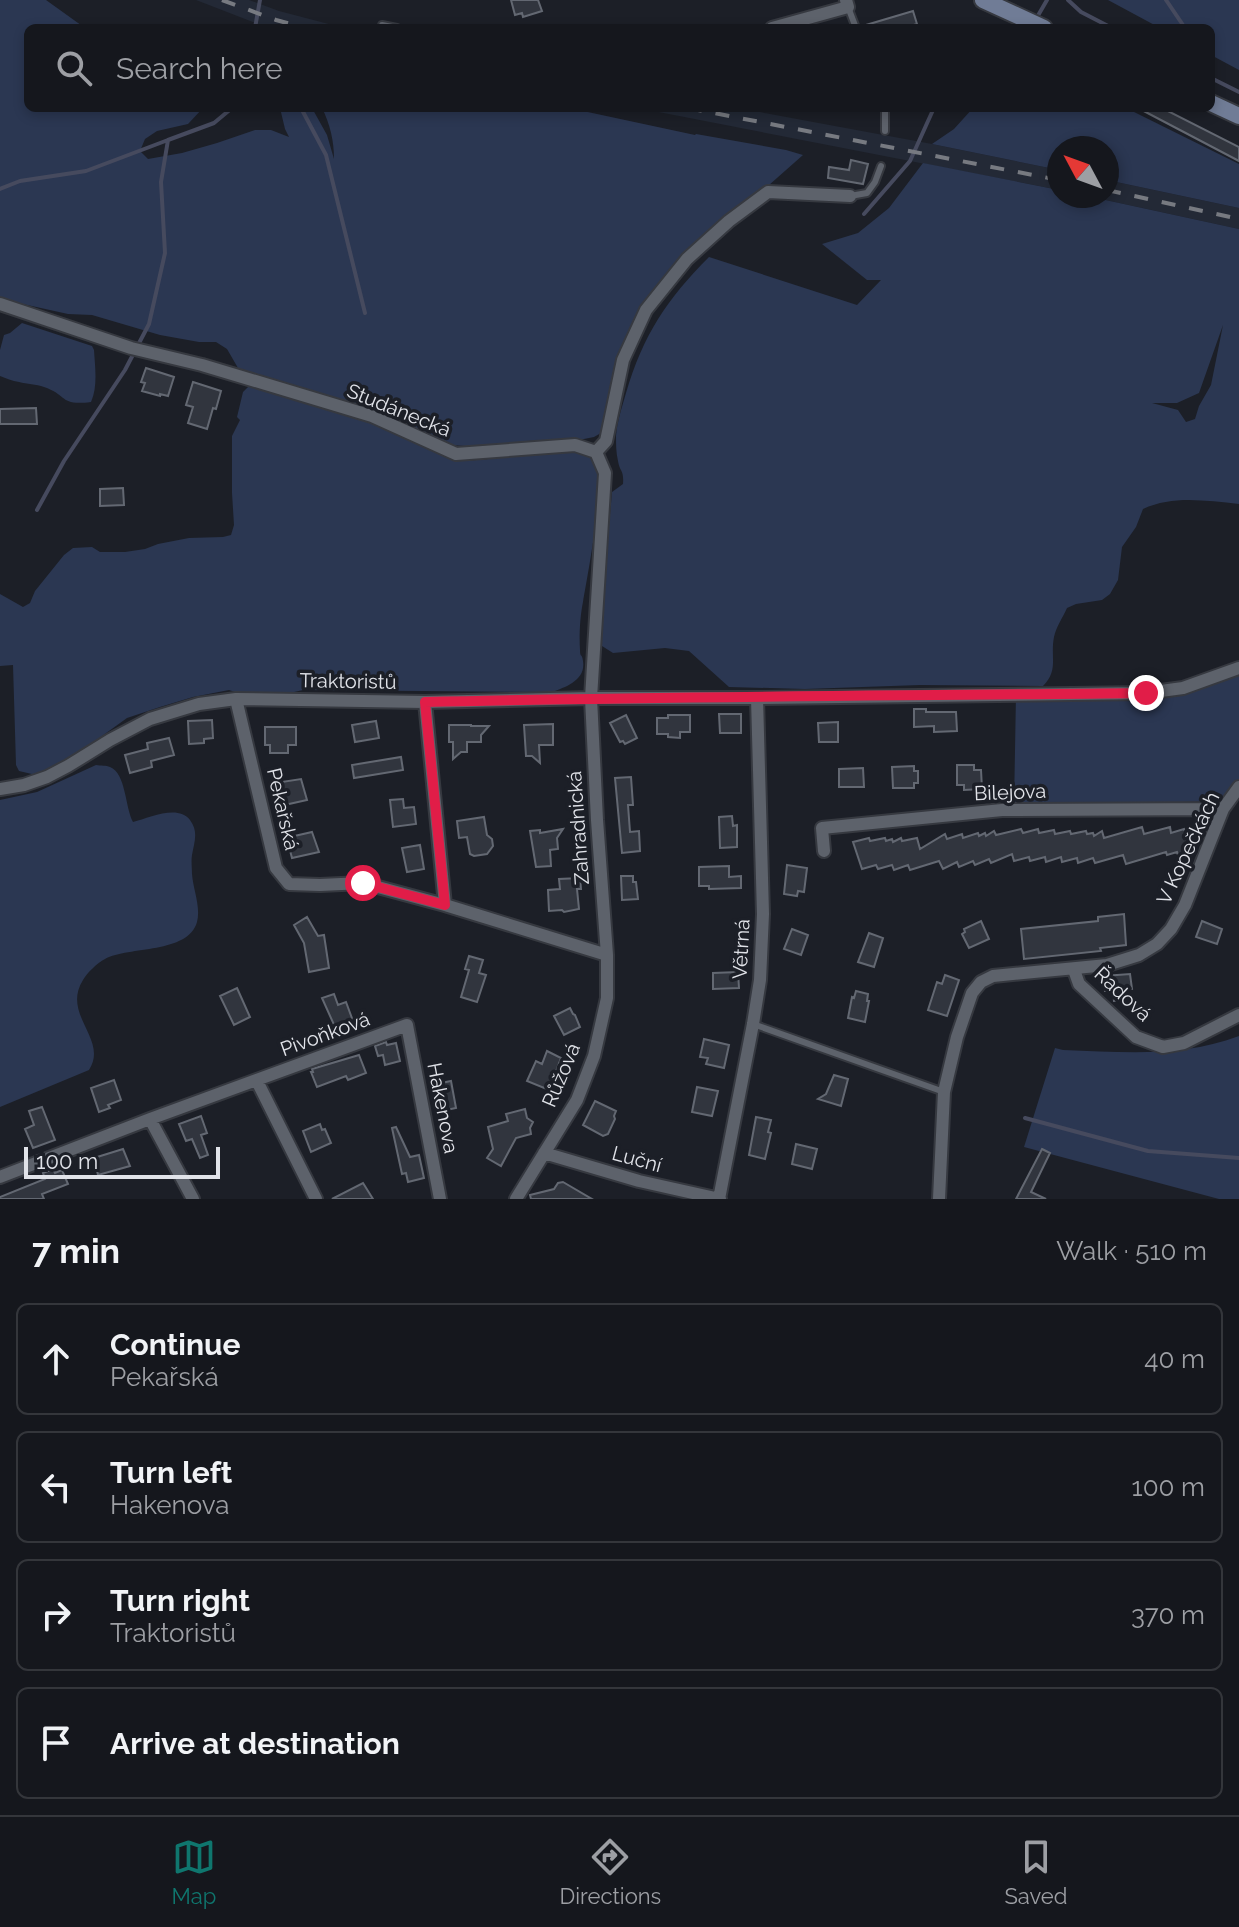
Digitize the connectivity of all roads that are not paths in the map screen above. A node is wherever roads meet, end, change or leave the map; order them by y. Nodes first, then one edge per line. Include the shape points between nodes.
1 (983, 0) edge
2 (847, 3) edge
3 (784, 24) edge
4 (855, 24) edge
5 (1035, 24) edge
6 (1215, 105) edge
7 (885, 112) edge
8 (1239, 116) edge
9 (885, 131) dead end
10 (881, 166) dead end
11 (850, 196) joint
12 (0, 304) edge
13 (596, 452) junction
14 (1239, 668) edge
15 (591, 698) junction
16 (757, 698) junction
17 (236, 699) junction
18 (425, 702) junction
19 (1239, 787) edge
20 (0, 789) edge
21 (1223, 809) junction
22 (824, 851) dead end
23 (445, 905) junction
24 (607, 955) junction
25 (1074, 970) junction
26 (1239, 1015) edge
27 (753, 1024) junction
28 (407, 1025) joint
29 (257, 1081) junction
30 (944, 1092) junction
31 (150, 1119) junction
32 (544, 1153) junction
33 (0, 1177) edge
34 (193, 1199) edge
35 (316, 1199) edge
36 (440, 1199) edge
37 (516, 1199) edge
38 (720, 1199) edge
39 (939, 1199) edge

1 - 5 main road
2 - 3 street
2 - 4 lane
6 - 8 main road
7 - 9 lane
10 - 11 lane via 867,193
11 - 13 street via 768,192 687,259 646,310 623,360 606,441
12 - 13 street, Studánecká via 131,348 372,416 456,454 575,445
13 - 15 street via 605,473
14 - 16 street, Traktoristů via 1183,688 1146,693
15 - 16 street, Traktoristů
15 - 18 street, Traktoristů
15 - 24 street, Zahradnická
16 - 27 street, Větrná via 763,914
17 - 18 street, Traktoristů
17 - 20 street, Traktoristů via 150,719 47,777
17 - 23 street, Pekařská via 276,868 289,884 363,883
18 - 23 street
19 - 21 street, V Kopečkách
21 - 22 street, Bilejova via 1002,810 822,828
21 - 25 street, V Kopečkách via 1171,929 1139,955
23 - 24 street, Pekařská
24 - 32 street, Růžová via 607,998 594,1056 577,1100
25 - 26 street, Řadová via 1079,984 1136,1037 1163,1047 1184,1043
25 - 30 street, V Kopečkách via 993,976 981,982 957,1037
27 - 30 lane
27 - 38 street, Větrná
28 - 29 street, Pivoňková
28 - 36 street, Hakenova
29 - 31 street, Pivoňková
29 - 35 street
30 - 39 street, V Kopečkách
31 - 33 street, Pivoňková
31 - 34 street
32 - 37 street, Růžová
32 - 38 street, Luční

